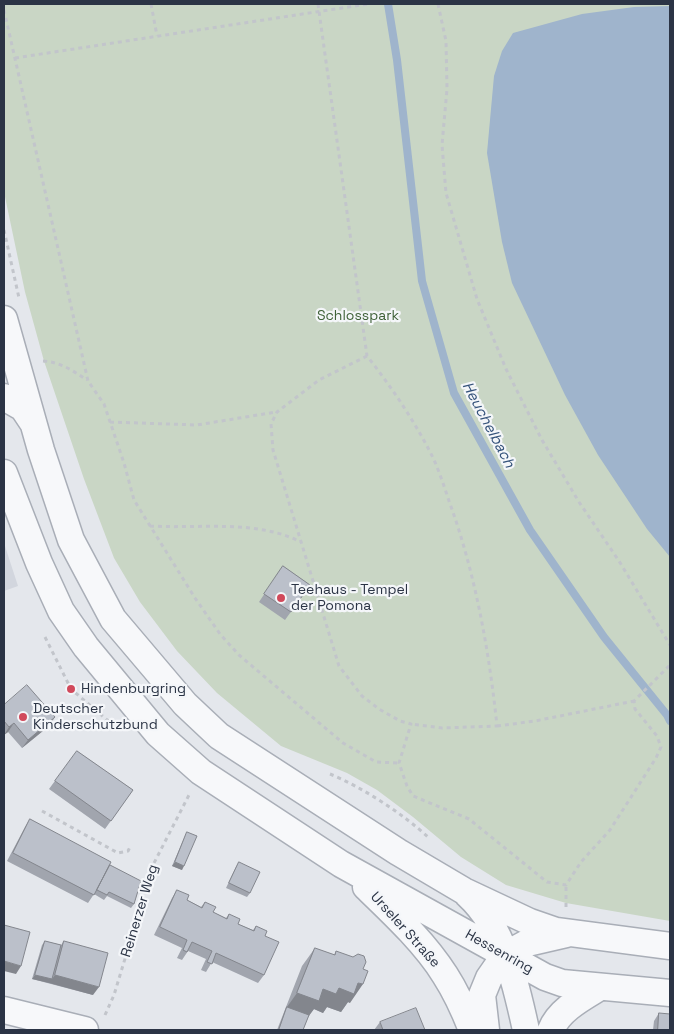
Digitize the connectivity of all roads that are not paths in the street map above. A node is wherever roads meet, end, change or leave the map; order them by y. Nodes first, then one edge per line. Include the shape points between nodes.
1 (10, 315) edge
2 (4, 352) edge
3 (4, 396) edge
4 (36, 428) junction
5 (4, 473) edge
6 (342, 864) junction
7 (464, 892) junction
8 (566, 934) junction
9 (670, 946) edge
10 (505, 955) junction
11 (600, 987) junction
12 (670, 993) edge
13 (4, 1010) edge
14 (95, 1023) edge
15 (472, 1030) edge
16 (486, 1030) edge
17 (526, 1030) edge
18 (551, 1030) edge

1 - 2 street
1 - 4 street
3 - 4 street via 22,408
4 - 7 street via 72,540 113,619 185,704 219,736
5 - 6 street via 38,563 61,611 86,647 158,734 201,772
6 - 10 street, Hessenring
6 - 15 street, Urseler Straße via 384,904 438,965
7 - 8 street via 530,922
7 - 10 street via 484,913
8 - 9 street
8 - 10 street via 527,943
10 - 11 street, Hessenring via 545,978
10 - 16 street via 482,995
10 - 17 street
11 - 12 street, Hessenring
11 - 18 street via 575,1002
13 - 14 street

